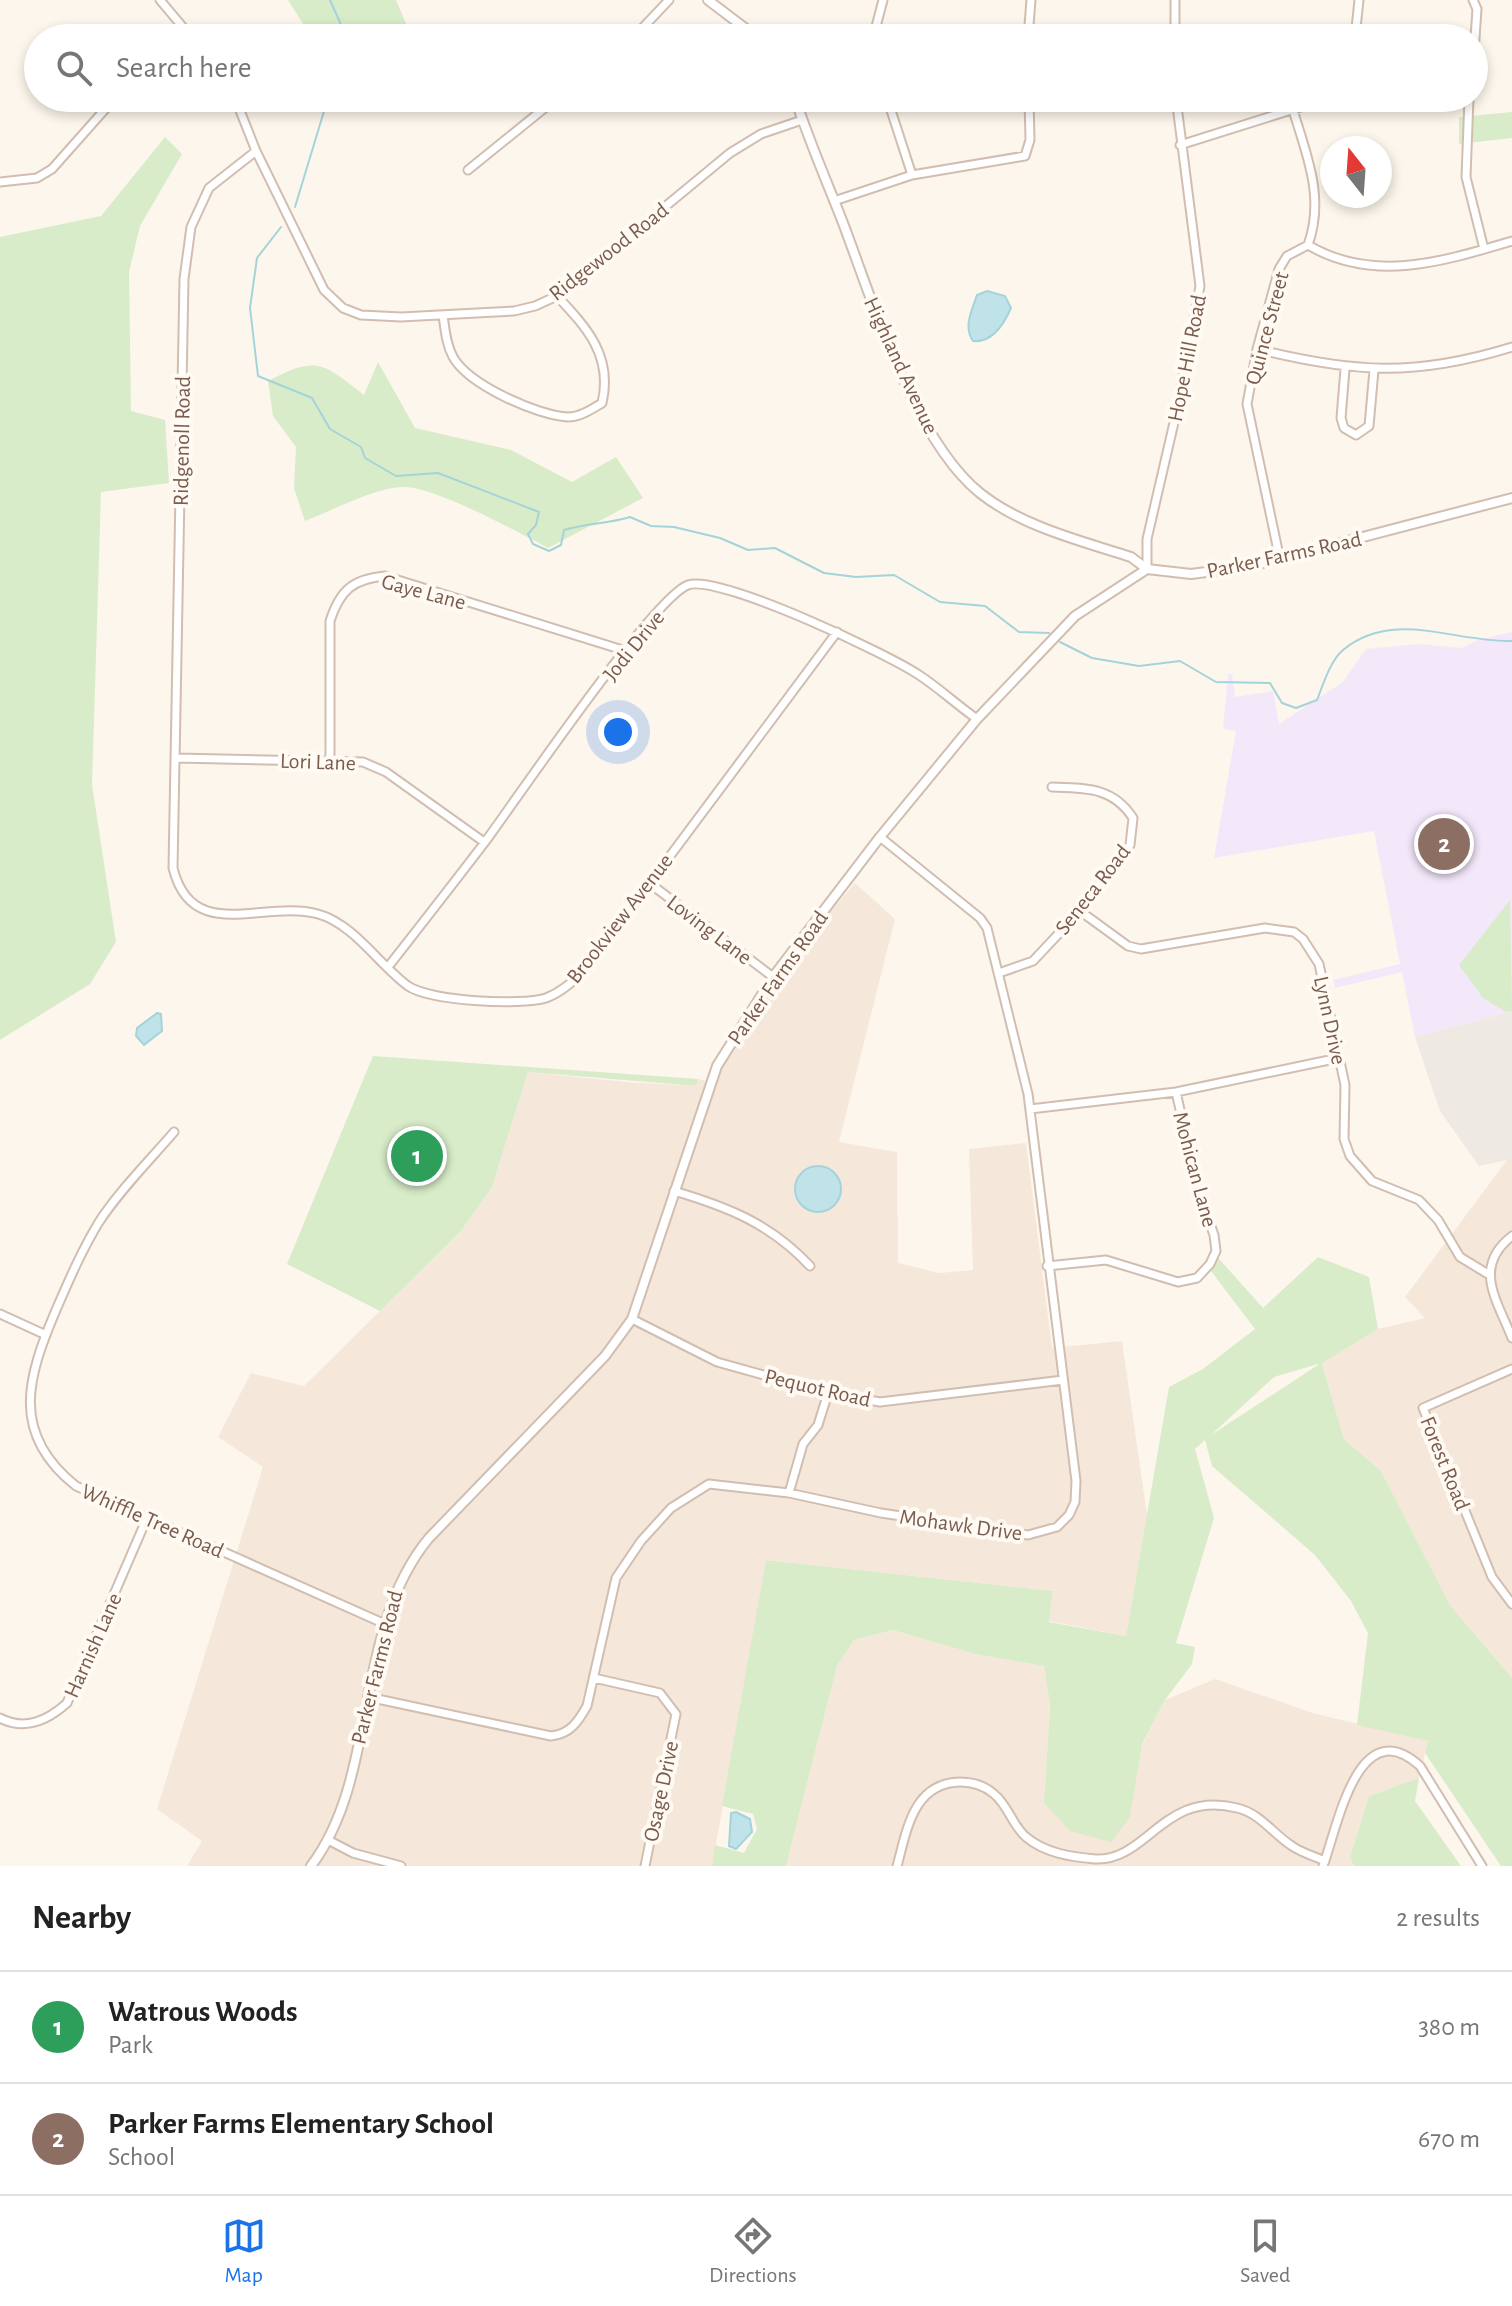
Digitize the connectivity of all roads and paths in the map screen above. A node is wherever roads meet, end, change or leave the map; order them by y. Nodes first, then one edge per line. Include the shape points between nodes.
1 (160, 0) edge
2 (669, 0) edge
3 (708, 0) edge
4 (883, 0) edge
5 (1031, 0) edge
6 (1175, 0) edge
7 (1359, 0) edge
8 (1473, 0) edge
9 (180, 24) edge
10 (646, 24) edge
11 (740, 24) edge
12 (877, 24) edge
13 (1029, 24) edge
14 (1175, 24) edge
15 (1356, 24) edge
16 (1476, 24) edge
17 (103, 112) edge
18 (241, 112) edge
19 (540, 112) edge
20 (799, 112) edge
21 (892, 112) edge
22 (1029, 112) edge
23 (1177, 112) edge
24 (1287, 112) edge
25 (1294, 112) edge
26 (1469, 112) edge
27 (802, 120) junction
28 (1180, 145) junction
29 (256, 151) junction
30 (468, 170) dead end
31 (912, 175) junction
32 (0, 182) edge
33 (834, 201) junction
34 (1512, 241) edge
35 (1308, 245) junction
36 (1484, 249) junction
37 (557, 296) junction
38 (443, 315) junction
39 (1512, 347) edge
40 (1257, 349) junction
41 (1345, 369) junction
42 (1374, 370) junction
43 (1512, 498) edge
44 (1280, 560) junction
45 (1147, 569) junction
46 (837, 632) junction
47 (626, 651) junction
48 (977, 719) junction
49 (176, 758) junction
50 (330, 760) junction
51 (1052, 787) dead end
52 (880, 837) junction
53 (484, 842) junction
54 (648, 882) junction
55 (1080, 911) junction
56 (388, 967) junction
57 (999, 973) junction
58 (773, 977) junction
59 (1339, 1058) junction
60 (1176, 1092) junction
61 (1030, 1109) junction
62 (174, 1132) dead end
63 (674, 1191) junction
64 (1512, 1236) edge
65 (810, 1266) dead end
66 (1047, 1266) junction
67 (1488, 1274) junction
68 (0, 1314) edge
69 (632, 1319) junction
70 (46, 1335) junction
71 (1512, 1338) edge
72 (1512, 1369) edge
73 (1063, 1380) junction
74 (828, 1393) junction
75 (789, 1493) junction
76 (147, 1518) junction
77 (1512, 1604) edge
78 (385, 1624) junction
79 (594, 1678) junction
80 (368, 1697) junction
81 (0, 1718) edge
82 (330, 1841) junction
83 (1324, 1864) edge
84 (311, 1866) edge
85 (401, 1866) edge
86 (645, 1866) edge
87 (897, 1866) edge
88 (1482, 1866) edge

1 - 9 street
2 - 10 street
3 - 11 street
4 - 12 street
5 - 13 street
6 - 14 street
7 - 15 street
8 - 16 street
17 - 32 street via 52,169 37,178
18 - 29 street, Ridgewood Road
19 - 30 street
20 - 27 street, Highland Avenue
21 - 31 street
22 - 31 street via 1025,156
23 - 28 street, Hope Hill Road
24 - 28 street
25 - 35 street via 1316,185 1316,222
26 - 36 street via 1466,177
27 - 33 street, Highland Avenue
27 - 37 street, Ridgewood Road via 761,134 730,153
28 - 45 street, Hope Hill Road via 1198,307 1147,539
29 - 38 street, Ridgewood Road via 303,253 324,290 343,308 361,315
29 - 49 street, Ridgenoll Road via 209,188 191,227
31 - 33 street
33 - 45 street, Highland Avenue via 902,374 957,471 992,502 1019,517 1131,557
34 - 36 street
35 - 36 street via 1326,255 1393,268 1428,265
35 - 40 street, Quince Street via 1287,256 1279,269
37 - 38 street, Ridgewood Road via 514,311
37 - 38 street via 591,332 606,384 602,403 569,417 488,390 467,374 446,341
39 - 42 street via 1437,366
40 - 41 street
40 - 44 street, Quince Street via 1247,404
41 - 42 street
41 - 42 street via 1341,418 1344,428 1356,435 1369,426
43 - 44 street, Parker Farms Road
44 - 45 street, Parker Farms Road via 1206,573
45 - 48 street, Parker Farms Road via 1075,616
46 - 47 street, Jodi Drive via 718,588 689,585
46 - 48 street, Jodi Drive via 918,674
46 - 54 street, Brookview Avenue
47 - 50 street, Gaye Lane via 385,576 363,578 348,586 330,621
47 - 53 street, Jodi Drive
48 - 52 street, Parker Farms Road
49 - 50 street, Lori Lane
49 - 56 street, Brookview Avenue via 173,868 187,901 203,912 316,913 334,920
50 - 53 street, Lori Lane via 363,762 386,772
51 - 55 street, Seneca Road via 1112,795 1133,818 1130,845
52 - 57 street, Mohawk Drive via 980,918
52 - 58 street, Parker Farms Road
53 - 56 street, Jodi Drive
54 - 56 street, Brookview Avenue via 585,970 546,998 527,1002 431,995 410,987
54 - 58 street, Loving Lane
55 - 57 street, Seneca Road via 1033,961
55 - 59 street, Lynn Drive via 1128,946 1141,949 1265,928 1294,932 1319,964
57 - 61 street, Mohawk Drive
58 - 63 street, Parker Farms Road via 717,1066
59 - 60 street
59 - 67 street, Lynn Drive via 1345,1085 1344,1139 1361,1173 1419,1200 1460,1257
60 - 61 street
60 - 66 street, Mohican Lane via 1214,1235 1216,1251 1210,1264 1197,1278 1178,1282 1106,1260
61 - 66 street, Mohawk Drive
62 - 70 street, Whiffle Tree Road via 101,1220
63 - 65 street via 728,1207 766,1226
63 - 69 street, Parker Farms Road
64 - 67 street via 1493,1257
66 - 73 street, Mohawk Drive
67 - 71 street
68 - 70 street
69 - 74 street, Pequot Road via 717,1362
69 - 78 street, Parker Farms Road via 605,1356 413,1557 399,1580
70 - 76 street, Whiffle Tree Road via 29,1384 32,1417 45,1453 76,1486
72 - 77 street, Forest Road via 1423,1408 1492,1577
73 - 74 street, Pequot Road via 880,1402
73 - 75 street, Mohawk Drive via 1075,1502 1057,1527 1043,1533 881,1513
74 - 75 street via 818,1425 803,1444
75 - 79 street, Mohawk Drive via 709,1484 671,1508 616,1578
76 - 78 street, Whiffle Tree Road
76 - 81 street, Harnish Lane via 67,1703 35,1723 11,1724
78 - 80 street, Parker Farms Road
79 - 80 street, Mohawk Drive via 587,1706 563,1735
79 - 86 street, Osage Drive via 660,1693 676,1714
80 - 82 street, Parker Farms Road
82 - 84 street, Parker Farms Road
82 - 85 street
83 - 87 street via 1254,1815 1211,1806 1170,1815 1114,1857 1058,1853 1027,1838 991,1791 965,1782 942,1785 915,1807
83 - 88 street via 1361,1765 1378,1753 1394,1751 1420,1766

